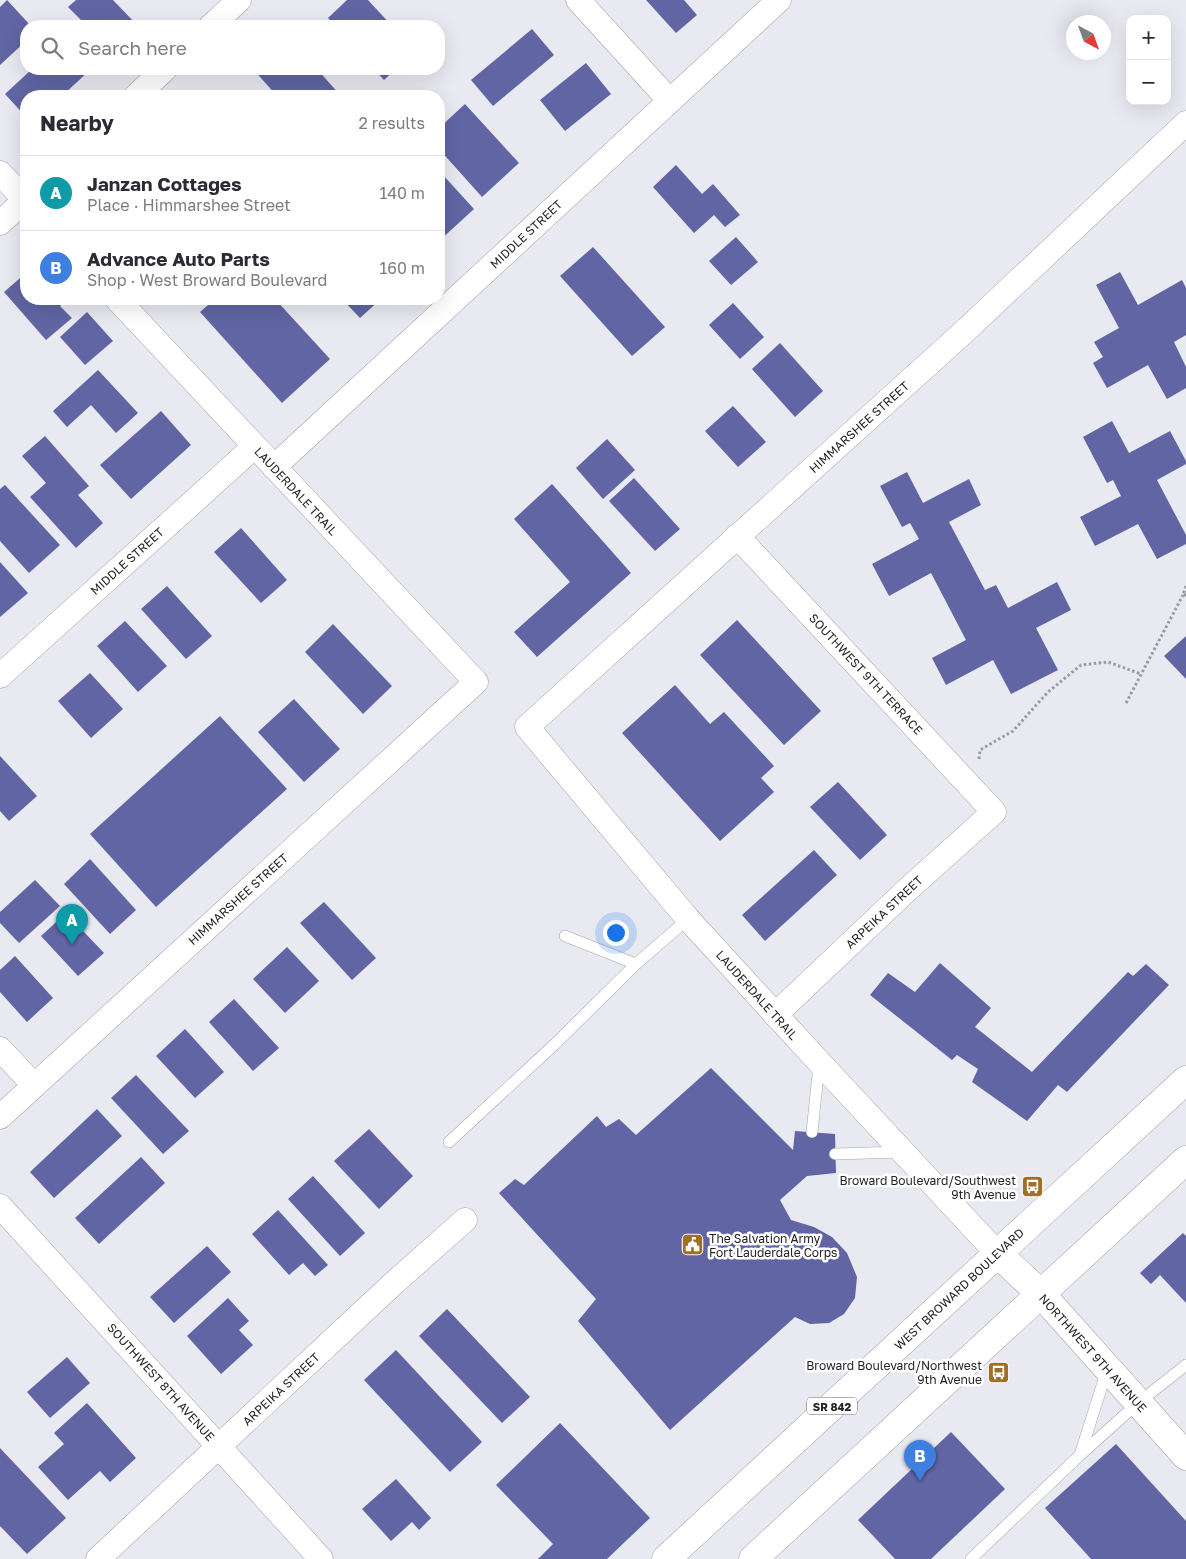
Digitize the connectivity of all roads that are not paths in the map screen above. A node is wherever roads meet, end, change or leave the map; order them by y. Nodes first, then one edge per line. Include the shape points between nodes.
1 (239, 0) edge
2 (578, 0) edge
3 (779, 0) edge
4 (217, 20) edge
5 (159, 75) edge
6 (142, 90) edge
7 (670, 100) junction
8 (1186, 123) edge
9 (0, 173) edge
10 (20, 194) edge
11 (20, 205) edge
12 (0, 223) edge
13 (123, 305) edge
14 (254, 447) junction
15 (274, 467) junction
16 (737, 536) junction
17 (0, 676) edge
18 (476, 682) joint
19 (527, 727) joint
20 (994, 812) joint
21 (688, 919) junction
22 (565, 936) dead end
23 (636, 964) junction
24 (775, 1015) junction
25 (0, 1049) edge
26 (820, 1063) junction
27 (1186, 1080) edge
28 (34, 1085) junction
29 (0, 1117) edge
30 (812, 1132) dead end
31 (449, 1142) dead end
32 (902, 1152) junction
33 (835, 1154) dead end
34 (1186, 1160) edge
35 (0, 1206) edge
36 (465, 1220) dead end
37 (997, 1253) junction
38 (1040, 1294) junction
39 (1186, 1365) edge
40 (1107, 1368) junction
41 (1138, 1402) junction
42 (219, 1446) junction
43 (1080, 1455) junction
44 (1186, 1456) edge
45 (98, 1559) edge
46 (321, 1559) edge
47 (666, 1559) edge
48 (753, 1559) edge
49 (971, 1559) edge

1 - 4 street
2 - 7 street
3 - 7 street, MIDDLE STREET
5 - 6 street
7 - 15 street, MIDDLE STREET
8 - 16 street, HIMMARSHEE STREET via 966,330
9 - 10 street
11 - 12 street
13 - 14 street, LAUDERDALE TRAIL
14 - 15 street, LAUDERDALE TRAIL
14 - 17 street, MIDDLE STREET
15 - 18 street, LAUDERDALE TRAIL
16 - 19 street, HIMMARSHEE STREET
16 - 20 street, SOUTHWEST 9TH TERRACE
18 - 28 street, HIMMARSHEE STREET
19 - 21 street, LAUDERDALE TRAIL
20 - 24 street, ARPEIKA STREET
21 - 23 lane
21 - 24 street, LAUDERDALE TRAIL
22 - 23 lane
23 - 31 lane
24 - 26 street, LAUDERDALE TRAIL
25 - 28 street
26 - 30 lane
26 - 32 street, LAUDERDALE TRAIL
27 - 37 main road, WEST BROWARD BOULEVARD / SR 842
28 - 29 street, HIMMARSHEE STREET
32 - 33 lane
32 - 37 street, LAUDERDALE TRAIL
34 - 38 main road
35 - 42 street, SOUTHWEST 8TH AVENUE
36 - 42 street, ARPEIKA STREET
37 - 38 main road, NORTHWEST 9TH AVENUE
37 - 47 main road, WEST BROWARD BOULEVARD / SR 842
38 - 40 main road, NORTHWEST 9TH AVENUE
38 - 48 main road
39 - 41 lane
40 - 41 main road, NORTHWEST 9TH AVENUE
40 - 43 lane
41 - 43 lane
41 - 44 main road, NORTHWEST 9TH AVENUE
42 - 45 street, ARPEIKA STREET
42 - 46 street, SOUTHWEST 8TH AVENUE
43 - 49 lane

